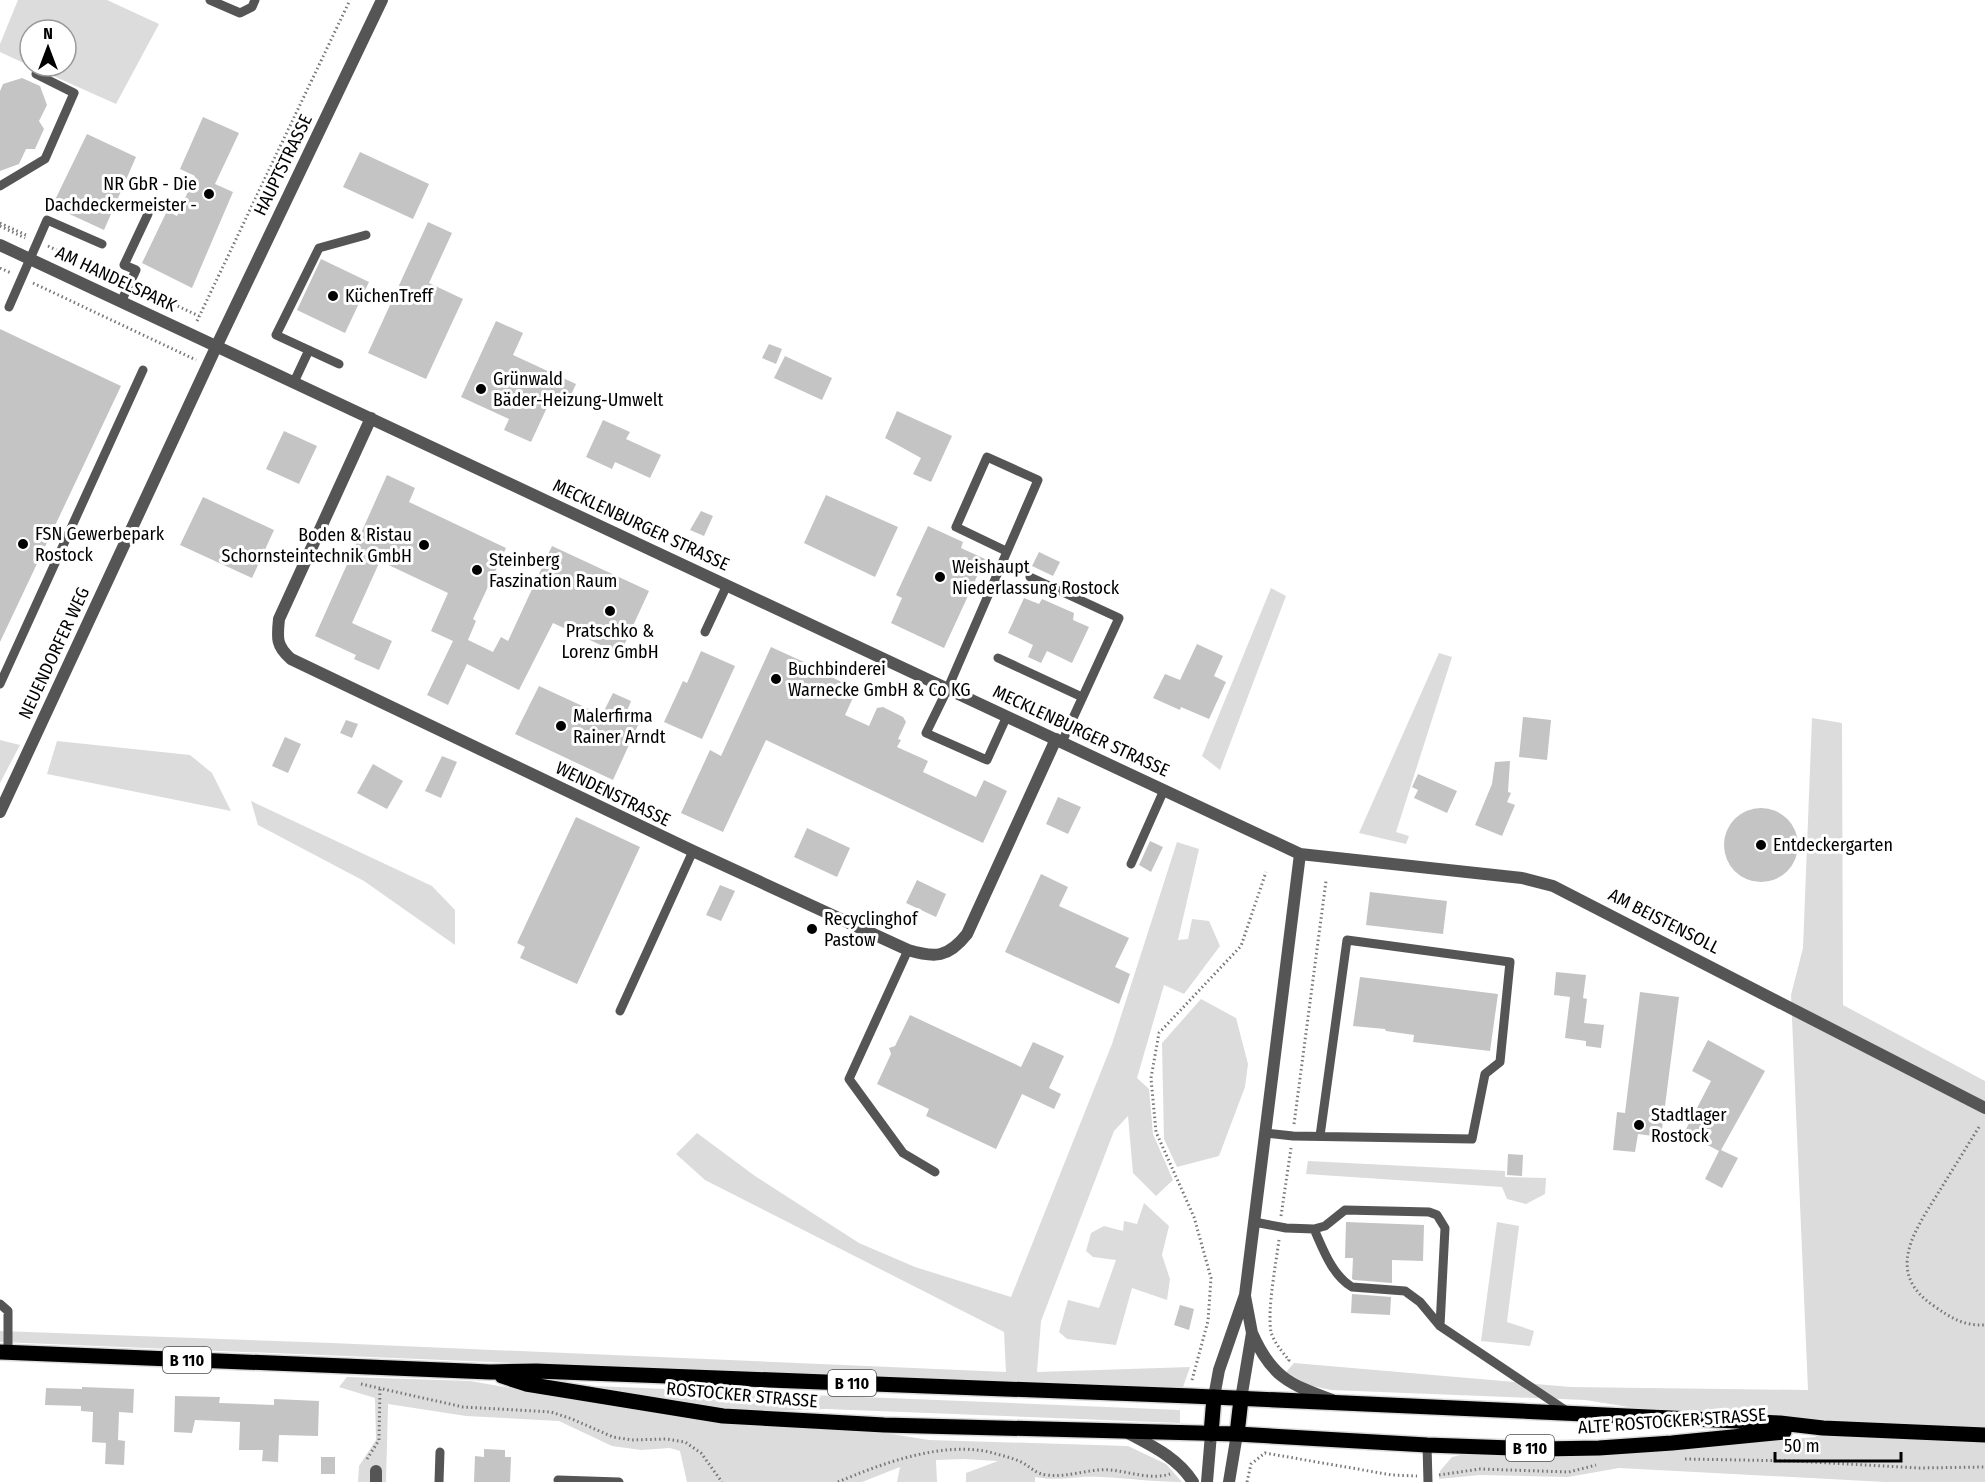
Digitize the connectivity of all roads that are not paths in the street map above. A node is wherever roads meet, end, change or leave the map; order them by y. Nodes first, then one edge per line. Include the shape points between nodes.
1 (210, 0) edge
2 (255, 0) edge
3 (382, 0) edge
4 (44, 78) edge
5 (0, 186) edge
6 (148, 214) dead end
7 (366, 235) dead end
8 (0, 244) edge
9 (102, 244) dead end
10 (31, 259) junction
11 (121, 302) junction
12 (9, 307) dead end
13 (217, 345) junction
14 (309, 350) junction
15 (339, 363) dead end
16 (143, 370) dead end
17 (294, 381) junction
18 (371, 417) junction
19 (1006, 551) junction
20 (1030, 577) dead end
21 (727, 585) junction
22 (705, 632) dead end
23 (998, 658) dead end
24 (0, 684) edge
25 (948, 688) junction
26 (1082, 697) junction
27 (1007, 716) junction
28 (1059, 741) junction
29 (1164, 790) junction
30 (0, 812) edge
31 (693, 851) junction
32 (1300, 854) junction
33 (1131, 864) dead end
34 (908, 950) junction
35 (620, 1011) dead end
36 (1985, 1108) edge
37 (1265, 1133) junction
38 (1320, 1136) junction
39 (935, 1172) dead end
40 (1254, 1222) junction
41 (1314, 1229) junction
42 (1245, 1295) junction
43 (0, 1304) edge
44 (1440, 1326) junction
45 (1252, 1333) junction
46 (4, 1352) edge
47 (490, 1372) junction
48 (1214, 1398) junction
49 (1241, 1399) junction
50 (1344, 1404) junction
51 (1573, 1415) junction
52 (1823, 1428) junction
53 (1125, 1432) junction
54 (1211, 1434) junction
55 (1237, 1434) junction
56 (1985, 1435) edge
57 (1427, 1445) junction
58 (440, 1452) dead end
59 (1428, 1479) edge
60 (558, 1480) dead end
61 (439, 1482) edge
62 (619, 1482) edge
63 (1193, 1482) edge
64 (1207, 1482) edge
65 (1229, 1482) edge

1 - 2 lane via 240,13 252,7
3 - 13 street, HAUPTSTRASSE
4 - 5 lane via 74,93 45,159
6 - 11 lane via 124,265 136,270
7 - 14 lane via 320,248 276,334
8 - 10 street, AM HANDELSPARK
9 - 10 lane via 47,220
10 - 11 street, AM HANDELSPARK
10 - 12 lane
11 - 13 street, AM HANDELSPARK
13 - 17 street, MECKLENBURGER STRASSE
13 - 30 street, NEUENDORFER WEG
14 - 15 lane
14 - 17 lane
16 - 24 lane
17 - 18 street, MECKLENBURGER STRASSE
18 - 21 street, MECKLENBURGER STRASSE
18 - 31 street, WENDENSTRASSE via 279,619 281,651 291,660
19 - 19 lane via 1038,480 987,458 956,527
19 - 25 lane
20 - 26 lane via 1119,618
21 - 22 lane
21 - 25 street, MECKLENBURGER STRASSE
23 - 26 lane
25 - 27 street, MECKLENBURGER STRASSE
25 - 27 lane via 926,733 987,760
26 - 28 lane
27 - 28 street, MECKLENBURGER STRASSE
28 - 29 street, MECKLENBURGER STRASSE
28 - 34 street, WENDENSTRASSE via 957,948 928,956
29 - 32 street, MECKLENBURGER STRASSE
29 - 33 lane
31 - 34 street, WENDENSTRASSE
31 - 35 lane
32 - 36 street, AM BEISTENSOLL via 1522,878 1553,886
32 - 37 street
34 - 39 lane via 849,1079 903,1153
37 - 38 lane
37 - 40 street
38 - 38 lane via 1347,940 1510,962 1500,1062 1485,1074 1472,1140
40 - 41 lane
40 - 42 street
41 - 44 lane via 1332,1266 1347,1284 1405,1291
41 - 44 lane via 1325,1226 1345,1210 1437,1215 1445,1228
42 - 45 street
42 - 48 street via 1219,1370
43 - 46 lane via 8,1311
44 - 51 lane
45 - 49 street
45 - 50 street via 1260,1352 1286,1381
46 - 47 main road, ROSTOCKER STRASSE / B 110
47 - 48 main road, ROSTOCKER STRASSE / B 110
47 - 53 main road, ROSTOCKER STRASSE / B 110 via 526,1384 723,1416
48 - 49 main road, ROSTOCKER STRASSE / B 110
48 - 54 main road
49 - 50 main road, ALTE ROSTOCKER STRASSE / B 110
49 - 55 main road
50 - 51 main road, ALTE ROSTOCKER STRASSE / B 110
51 - 52 main road, ALTE ROSTOCKER STRASSE / B 110
52 - 56 main road, ALTE ROSTOCKER STRASSE / B 110
52 - 57 main road, ALTE ROSTOCKER STRASSE / B 110 via 1599,1448
53 - 54 main road, ROSTOCKER STRASSE / B 110
53 - 63 street via 1171,1456
54 - 55 main road, ROSTOCKER STRASSE / B 110
54 - 64 street
55 - 57 main road, ALTE ROSTOCKER STRASSE / B 110
55 - 65 street
57 - 59 lane
58 - 61 lane
60 - 62 lane

